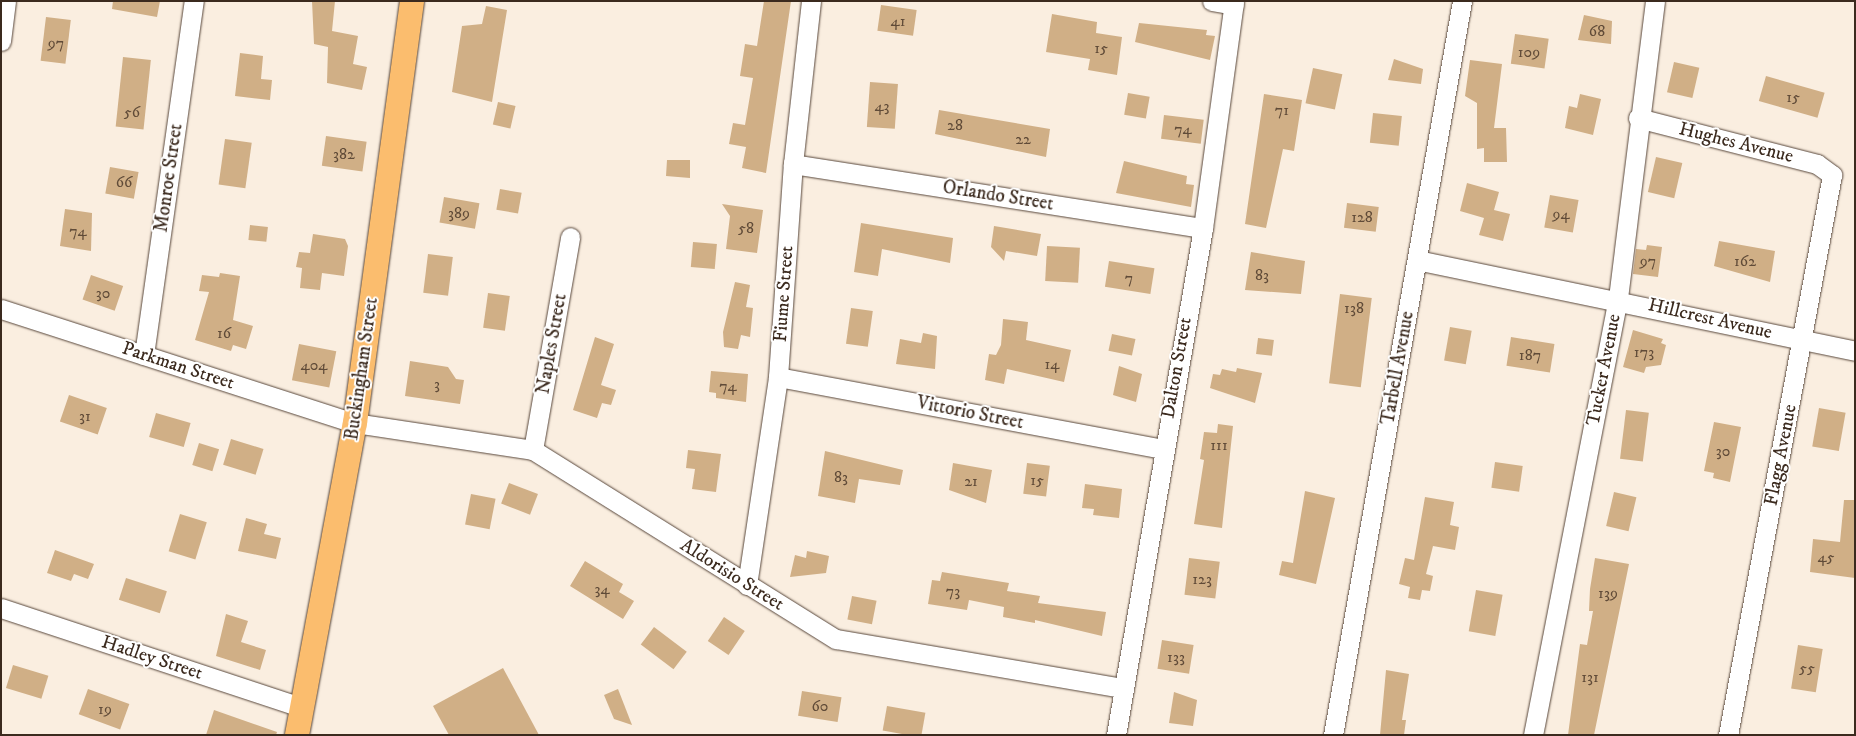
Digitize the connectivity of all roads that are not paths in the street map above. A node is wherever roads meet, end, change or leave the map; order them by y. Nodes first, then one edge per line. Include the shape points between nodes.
1 (6, 1) edge
2 (194, 1) edge
3 (412, 1) edge
4 (811, 1) edge
5 (1212, 1) edge
6 (1462, 1) edge
7 (1655, 1) edge
8 (1234, 3) edge
9 (1, 41) edge
10 (1638, 118) junction
11 (793, 164) junction
12 (1832, 175) joint
13 (1203, 228) junction
14 (570, 237) dead end
15 (1417, 260) junction
16 (1618, 298) junction
17 (1, 309) edge
18 (1802, 341) junction
19 (1855, 350) edge
20 (144, 354) junction
21 (778, 377) junction
22 (355, 423) junction
23 (1162, 449) junction
24 (533, 450) junction
25 (747, 585) junction
26 (1, 608) edge
27 (1124, 688) junction
28 (303, 708) junction
29 (297, 735) edge
30 (1116, 735) edge
31 (1333, 735) edge
32 (1533, 735) edge
33 (1728, 735) edge

1 - 9 street
2 - 20 street, Monroe Street
3 - 22 main road, Buckingham Street
4 - 11 street, Fiume Street
5 - 8 street
6 - 15 street, Tarbell Avenue
7 - 10 street, Tucker Avenue
8 - 13 street, Dalton Street
10 - 12 street, Hughes Avenue via 1817,164
10 - 16 street, Tucker Avenue
11 - 13 street, Orlando Street
11 - 21 street, Fiume Street
12 - 18 street, Flagg Avenue
13 - 23 street, Dalton Street
14 - 24 street, Naples Street
15 - 16 street, Hillcrest Avenue
15 - 31 street, Tarbell Avenue
16 - 18 street, Hillcrest Avenue
16 - 32 street, Tucker Avenue
17 - 20 street, Parkman Street
18 - 19 street, Hillcrest Avenue
18 - 33 street, Flagg Avenue
20 - 22 street, Parkman Street
21 - 23 street, Vittorio Street
21 - 25 street, Fiume Street
22 - 24 street, Aldorisio Street
22 - 28 main road, Buckingham Street
23 - 27 street, Dalton Street
24 - 25 street, Aldorisio Street
25 - 27 street, Aldorisio Street via 836,639
26 - 28 street, Hadley Street
27 - 30 street, Dalton Street
28 - 29 main road, Buckingham Street

